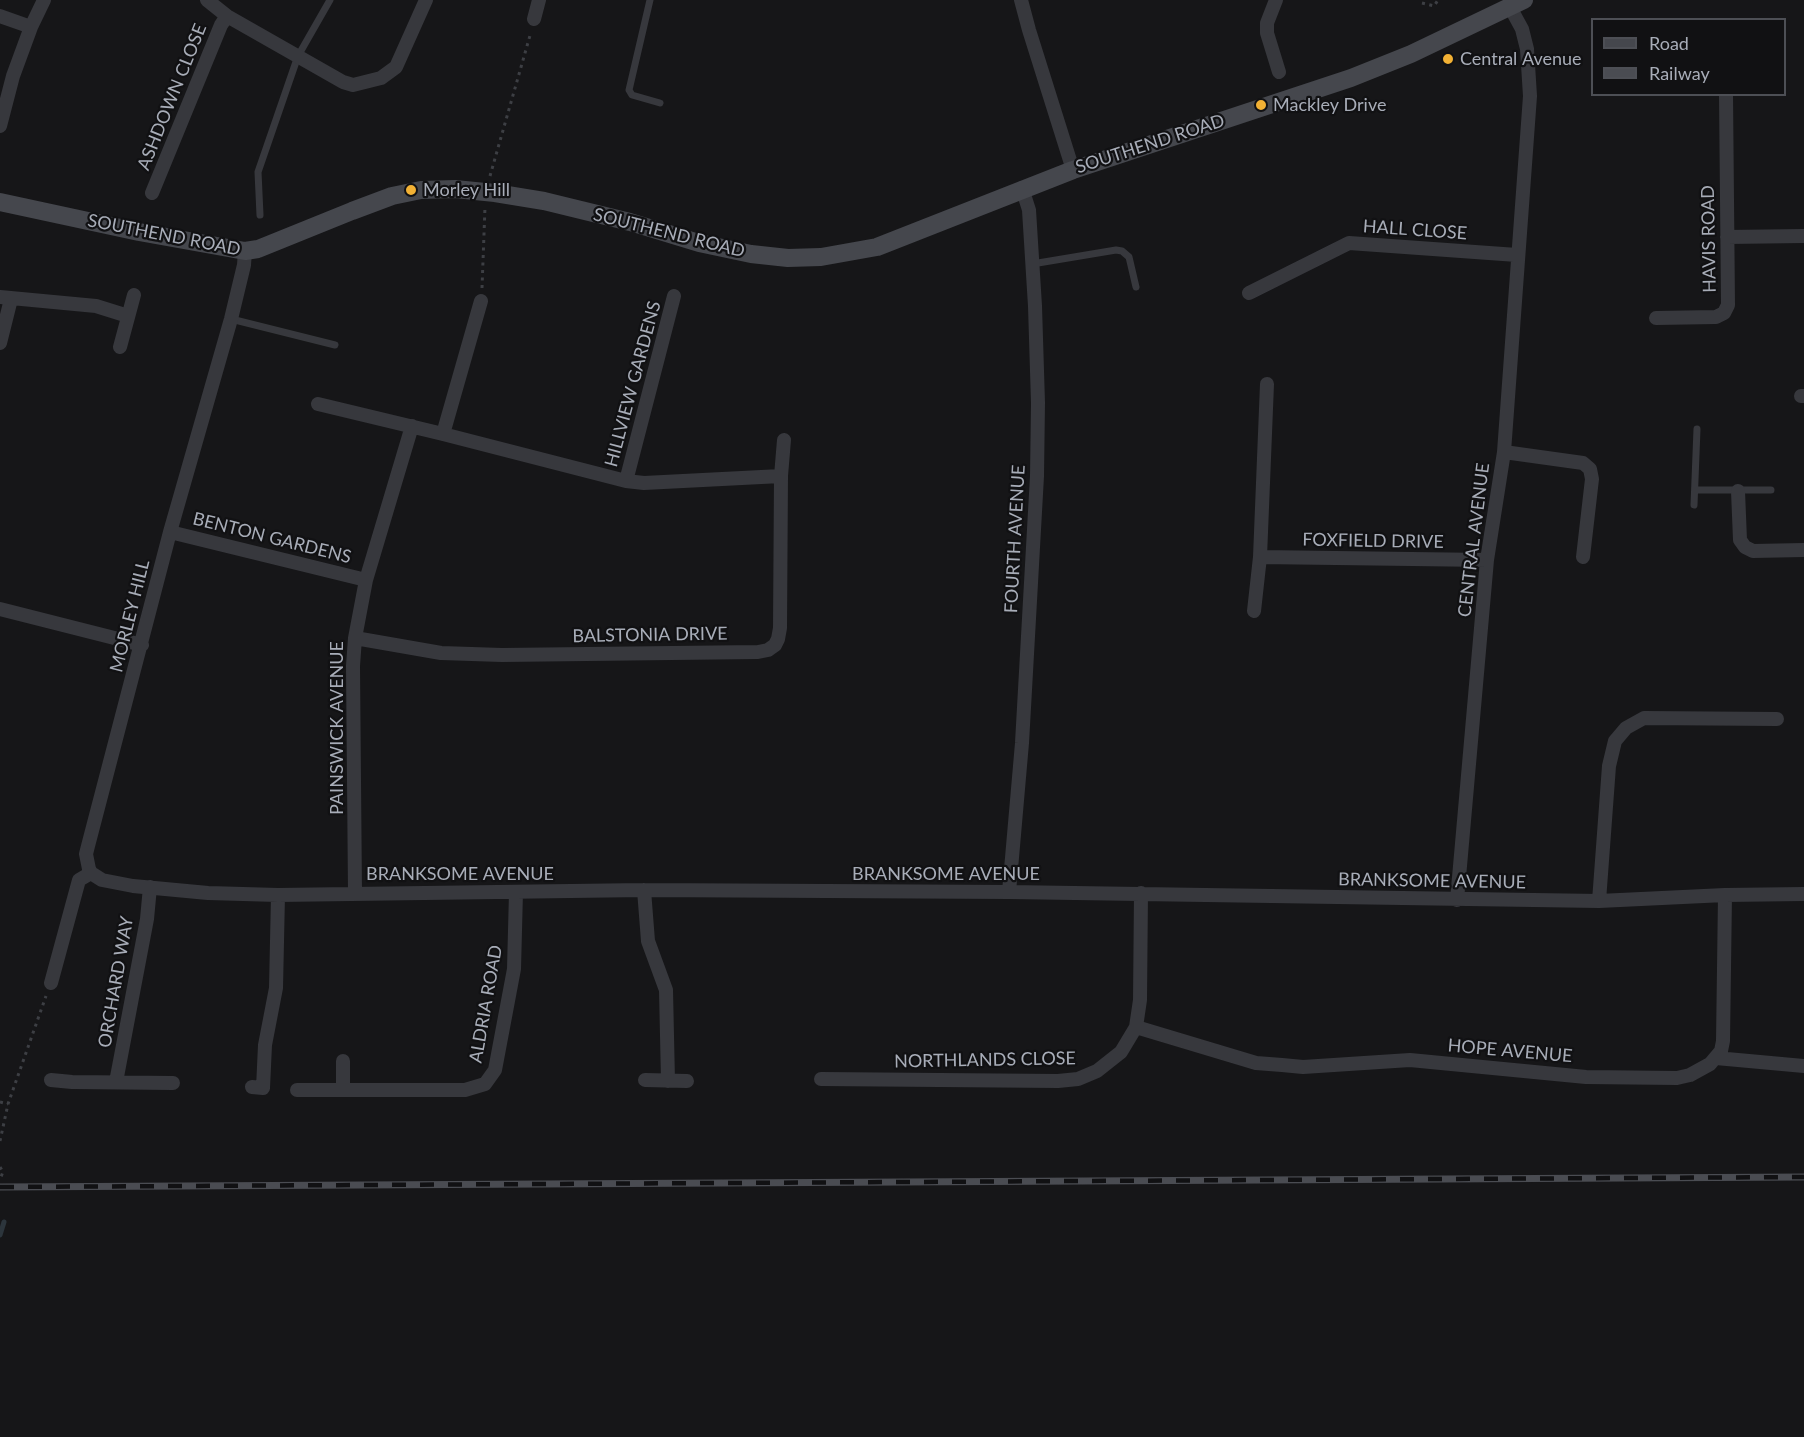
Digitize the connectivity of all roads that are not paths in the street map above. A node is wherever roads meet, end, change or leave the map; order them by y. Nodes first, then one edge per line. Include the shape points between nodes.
1 (44, 0) edge
2 (207, 0) edge
3 (330, 0) edge
4 (426, 0) edge
5 (539, 0) edge
6 (650, 0) edge
7 (1021, 0) edge
8 (1276, 0) edge
9 (1517, 4) edge
10 (0, 16) edge
11 (227, 16) junction
12 (534, 20) road end
13 (31, 27) junction
14 (298, 56) junction
15 (1279, 72) dead end
16 (1726, 96) edge
17 (660, 103) dead end
18 (0, 126) edge
19 (1073, 170) junction
20 (1022, 188) junction
21 (152, 193) dead end
22 (0, 202) edge
23 (260, 215) dead end
24 (1804, 236) edge
25 (1727, 237) junction
26 (245, 251) junction
27 (1517, 255) junction
28 (1032, 264) junction
29 (1136, 287) dead end
30 (1249, 293) dead end
31 (134, 295) dead end
32 (674, 296) dead end
33 (6, 298) edge
34 (481, 302) road end
35 (128, 316) junction
36 (1656, 318) dead end
37 (231, 319) junction
38 (0, 343) edge
39 (335, 345) dead end
40 (120, 347) dead end
41 (1268, 384) dead end
42 (318, 404) dead end
43 (412, 426) junction
44 (1697, 429) dead end
45 (443, 434) junction
46 (784, 440) dead end
47 (1504, 452) junction
48 (781, 476) junction
49 (626, 480) junction
50 (1695, 490) junction
51 (1771, 490) dead end
52 (1738, 491) junction
53 (1694, 505) dead end
54 (170, 531) junction
55 (1804, 550) edge
56 (1260, 557) junction
57 (1583, 557) dead end
58 (1487, 560) junction
59 (366, 580) junction
60 (0, 609) edge
61 (1254, 611) dead end
62 (355, 638) junction
63 (141, 645) junction
64 (1777, 718) dead end
65 (91, 873) junction
66 (150, 887) junction
67 (644, 890) junction
68 (516, 892) junction
69 (1009, 892) junction
70 (355, 893) junction
71 (1140, 893) junction
72 (1804, 894) edge
73 (278, 895) junction
74 (1725, 895) junction
75 (1457, 900) junction
76 (1599, 901) junction
77 (51, 983) road end
78 (1136, 1028) junction
79 (1716, 1058) junction
80 (343, 1061) dead end
81 (1804, 1066) edge
82 (821, 1079) dead end
83 (51, 1080) dead end
84 (645, 1080) dead end
85 (668, 1081) junction
86 (687, 1081) dead end
87 (116, 1082) junction
88 (173, 1083) dead end
89 (252, 1087) dead end
90 (297, 1090) dead end
91 (343, 1090) junction

1 - 13 street
2 - 11 street
3 - 14 lane
4 - 14 street via 396,67 381,78 353,85
5 - 12 street
6 - 17 lane via 629,90 632,95
7 - 19 street
8 - 15 street via 1267,23
9 - 19 street, SOUTHEND ROAD via 1351,78
9 - 27 street, CENTRAL AVENUE via 1527,50 1530,96
10 - 13 street
11 - 14 street
11 - 21 street, ASHDOWN CLOSE
13 - 18 street
14 - 23 lane via 258,172
16 - 25 street, HAVIS ROAD
19 - 20 street, SOUTHEND ROAD
20 - 26 street, SOUTHEND ROAD via 877,247 821,257 751,254 544,201 454,189 392,196
20 - 28 street, FOURTH AVENUE via 1029,210
22 - 26 street, SOUTHEND ROAD
24 - 25 street
25 - 36 street, HAVIS ROAD via 1728,305 1724,313 1716,317
26 - 37 street, MORLEY HILL
27 - 30 street, HALL CLOSE via 1349,243
27 - 47 street, CENTRAL AVENUE
28 - 29 lane via 1122,250 1129,257
28 - 69 street, FOURTH AVENUE via 1038,391 1037,476
31 - 35 street
32 - 49 street, HILLVIEW GARDENS
33 - 35 street via 96,306
33 - 38 street
34 - 45 street
35 - 40 street
37 - 39 lane
37 - 54 street, MORLEY HILL
41 - 56 street
42 - 43 street
43 - 45 street
43 - 59 street, PAINSWICK AVENUE
44 - 50 lane
45 - 49 street
46 - 48 street, BALSTONIA DRIVE
47 - 57 street via 1582,463 1590,469
47 - 58 street, CENTRAL AVENUE
48 - 49 street via 644,483
48 - 62 street, BALSTONIA DRIVE via 780,628 775,645 768,650 441,653
50 - 52 lane
50 - 53 lane
51 - 52 lane
52 - 55 street via 1740,540 1744,547 1754,551
54 - 59 street, BENTON GARDENS
54 - 63 street, MORLEY HILL
56 - 58 street, FOXFIELD DRIVE
56 - 61 street
58 - 75 street, CENTRAL AVENUE
59 - 62 street, PAINSWICK AVENUE
60 - 63 street
62 - 70 street, PAINSWICK AVENUE
63 - 65 street, MORLEY HILL via 88,846
64 - 76 street via 1644,718 1626,728 1615,741 1609,766
65 - 66 street, BRANKSOME AVENUE via 111,883
65 - 77 street via 79,880
66 - 73 street, BRANKSOME AVENUE
66 - 87 street, ORCHARD WAY
67 - 68 street, BRANKSOME AVENUE
67 - 69 street, BRANKSOME AVENUE
67 - 85 street via 648,941 666,990
68 - 70 street, BRANKSOME AVENUE
68 - 91 street, ALDRIA ROAD via 514,969 495,1070 485,1084 465,1090
69 - 71 street, BRANKSOME AVENUE
70 - 73 street, BRANKSOME AVENUE
71 - 75 street, BRANKSOME AVENUE
71 - 78 street, NORTHLANDS CLOSE via 1140,1000
72 - 74 street, BRANKSOME AVENUE
73 - 89 street via 276,988 265,1045 264,1088
74 - 76 street, BRANKSOME AVENUE
74 - 79 street via 1723,1041
75 - 76 street, BRANKSOME AVENUE
78 - 79 street, HOPE AVENUE via 1256,1063 1293,1066 1410,1060 1586,1077 1677,1078 1690,1075
78 - 82 street, NORTHLANDS CLOSE via 1121,1052 1097,1071 1078,1079
79 - 81 street
80 - 91 street
83 - 87 street
84 - 85 street
85 - 86 street
87 - 88 street
90 - 91 street

